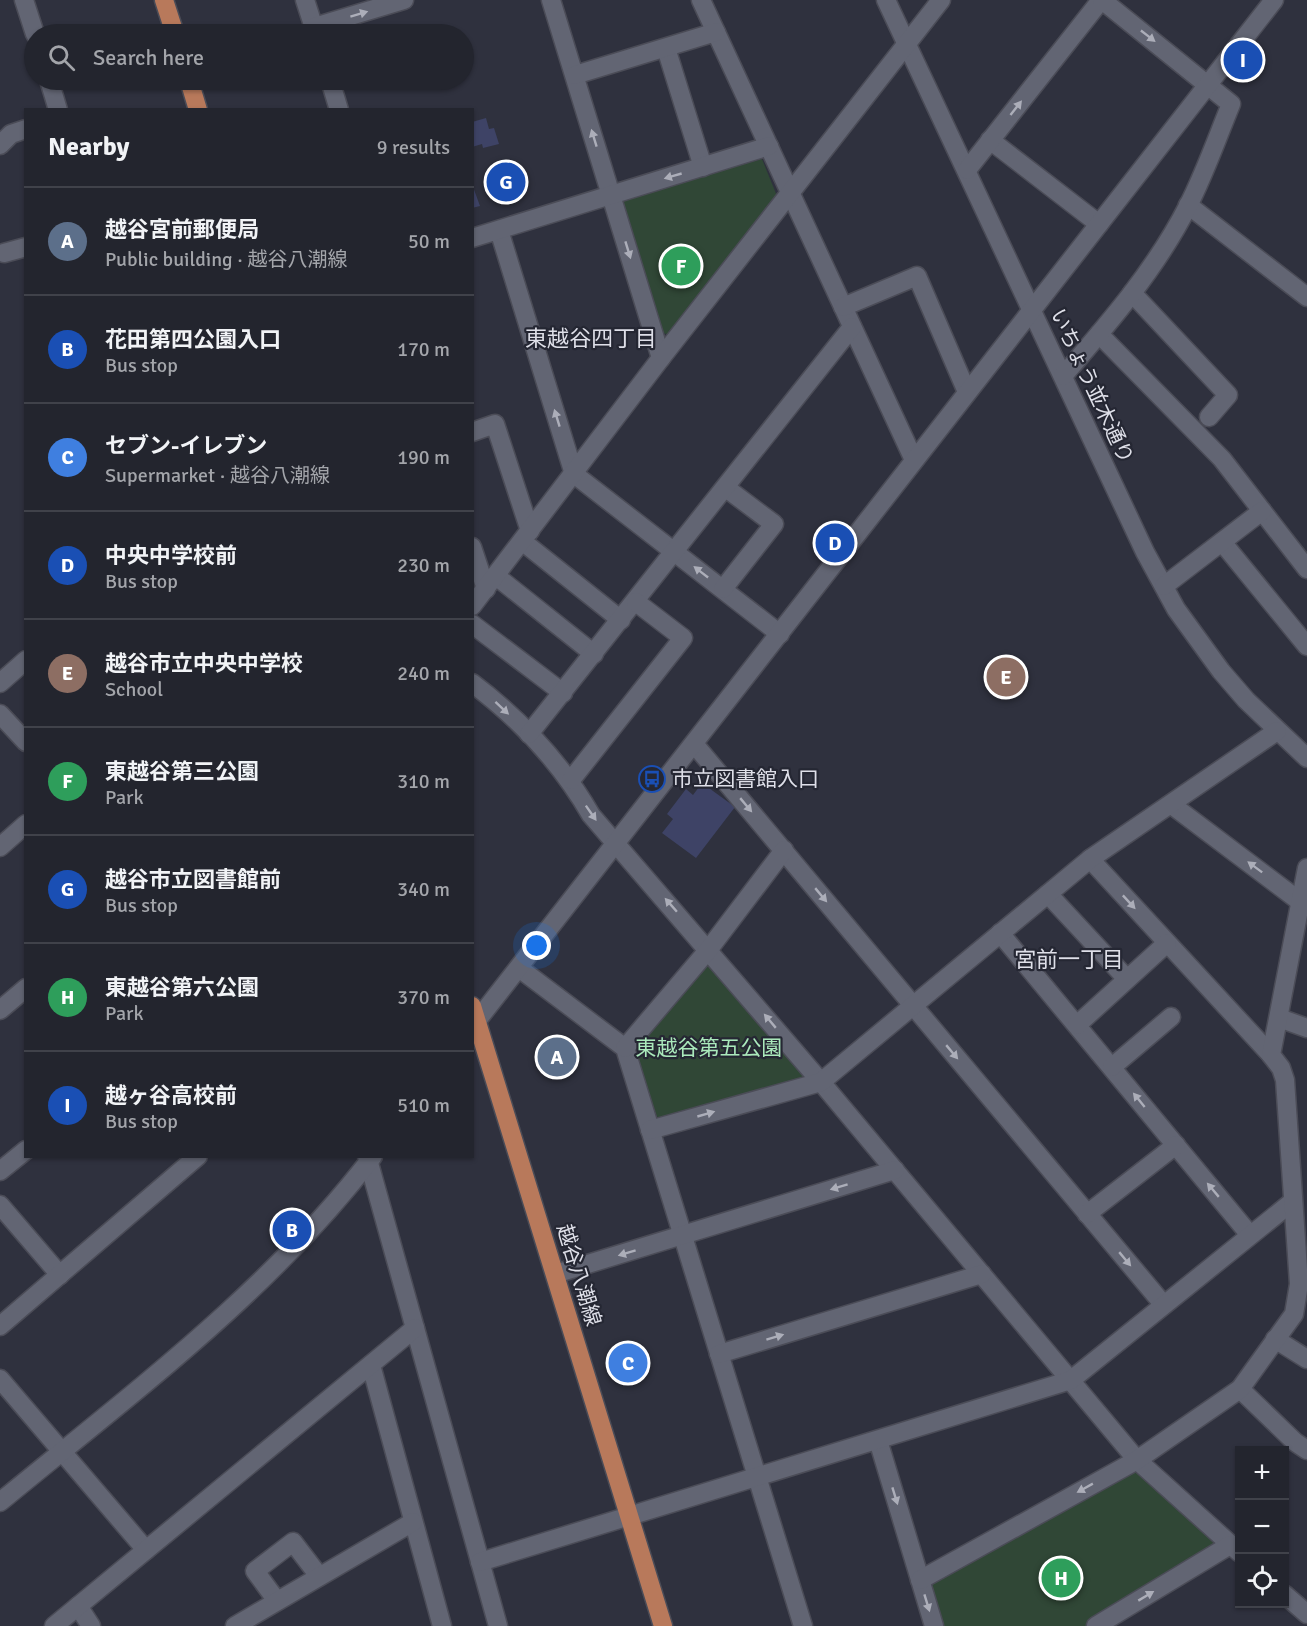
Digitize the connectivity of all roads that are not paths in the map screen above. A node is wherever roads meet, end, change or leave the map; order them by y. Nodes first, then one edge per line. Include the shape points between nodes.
1 (24, 0) edge
2 (164, 0) edge
3 (305, 0) edge
4 (404, 0) edge
5 (551, 0) edge
6 (701, 0) edge
7 (886, 0) edge
8 (941, 0) edge
9 (1101, 0) edge
10 (1274, 0) edge
11 (32, 24) edge
12 (172, 24) edge
13 (313, 24) edge
14 (335, 24) edge
15 (716, 32) junction
16 (907, 45) junction
17 (666, 48) junction
18 (575, 75) junction
19 (1209, 84) junction
20 (52, 90) edge
21 (192, 90) edge
22 (333, 90) edge
23 (57, 108) edge
24 (197, 108) edge
25 (338, 108) edge
26 (990, 140) junction
27 (769, 146) junction
28 (703, 167) junction
29 (967, 170) junction
30 (791, 193) junction
31 (611, 194) junction
32 (1188, 205) junction
33 (1099, 224) junction
34 (499, 230) junction
35 (474, 237) edge
36 (24, 248) edge
37 (4, 253) dead end
38 (1132, 293) junction
39 (1307, 297) edge
40 (843, 307) junction
41 (1032, 310) junction
42 (852, 327) junction
43 (1100, 334) junction
44 (661, 358) junction
45 (1063, 376) junction
46 (967, 392) junction
47 (1209, 417) dead end
48 (474, 431) edge
49 (914, 460) junction
50 (574, 474) junction
51 (726, 488) junction
52 (1262, 512) junction
53 (526, 536) junction
54 (1222, 542) junction
55 (474, 551) edge
56 (675, 552) junction
57 (1307, 569) edge
58 (491, 583) junction
59 (1164, 586) junction
60 (723, 589) junction
61 (636, 602) junction
62 (474, 604) edge
63 (621, 620) junction
64 (474, 626) edge
65 (780, 634) junction
66 (1307, 646) edge
67 (594, 654) junction
68 (24, 662) edge
69 (0, 683) edge
70 (474, 685) edge
71 (563, 693) junction
72 (0, 714) edge
73 (1277, 731) junction
74 (530, 735) junction
75 (24, 740) edge
76 (695, 745) junction
77 (1307, 758) edge
78 (571, 780) junction
79 (1172, 805) junction
80 (24, 826) edge
81 (617, 843) junction
82 (0, 847) edge
83 (784, 850) junction
84 (1090, 859) junction
85 (1307, 868) edge
86 (1048, 894) junction
87 (1302, 903) junction
88 (1000, 933) junction
89 (1167, 943) junction
90 (1300, 947) edge
91 (709, 950) junction
92 (519, 968) junction
93 (1127, 979) junction
94 (24, 990) edge
95 (915, 1006) junction
96 (0, 1010) edge
97 (1171, 1017) dead end
98 (474, 1018) edge
99 (1279, 1018) junction
100 (1077, 1025) junction
101 (1307, 1028) edge
102 (625, 1048) junction
103 (1271, 1055) junction
104 (1112, 1067) junction
105 (822, 1082) junction
106 (650, 1130) junction
107 (1176, 1145) junction
108 (24, 1152) edge
109 (196, 1158) edge
110 (370, 1158) edge
111 (895, 1170) junction
112 (0, 1172) edge
113 (1292, 1202) junction
114 (0, 1205) edge
115 (1087, 1214) junction
116 (1250, 1235) junction
117 (683, 1236) junction
118 (1302, 1264) edge
119 (555, 1274) junction
120 (982, 1274) junction
121 (60, 1275) junction
122 (1163, 1304) junction
123 (1300, 1318) edge
124 (0, 1326) edge
125 (415, 1328) junction
126 (1275, 1339) junction
127 (719, 1354) junction
128 (1307, 1359) edge
129 (370, 1365) junction
130 (0, 1379) edge
131 (1071, 1380) junction
132 (1240, 1389) junction
133 (879, 1440) junction
134 (1307, 1450) edge
135 (61, 1451) junction
136 (1137, 1460) junction
137 (757, 1477) junction
138 (0, 1502) edge
139 (629, 1516) junction
140 (413, 1522) junction
141 (1235, 1549) edge
142 (146, 1550) junction
143 (480, 1562) junction
144 (319, 1576) junction
145 (920, 1580) junction
146 (1289, 1598) edge
147 (277, 1601) junction
148 (78, 1606) junction
149 (1307, 1614) edge
150 (54, 1626) edge
151 (91, 1626) edge
152 (235, 1626) edge
153 (442, 1626) edge
154 (498, 1626) edge
155 (663, 1626) edge
156 (803, 1626) edge
157 (934, 1626) edge
158 (1096, 1626) edge

1 - 11 street
2 - 12 main road
3 - 13 street
14 -> 4 street
5 - 18 street
6 - 15 street
7 - 16 street, いちょう並木通り
8 - 16 street
9 -> 19 street
26 -> 9 street
10 - 19 street
15 - 17 street
15 - 27 street
16 - 29 street, いちょう並木通り
16 - 30 street
17 - 18 street
17 - 28 street
31 -> 18 street
19 - 32 street via 1231,104
19 - 33 street
20 - 23 street
21 - 24 main road
22 - 25 street
26 - 29 street
26 - 33 street
27 - 28 street
27 - 30 street
28 -> 31 street
29 - 41 street, いちょう並木通り
30 - 40 street
30 - 44 street
31 - 34 street
31 -> 44 street
32 - 38 street
32 - 39 street
33 - 41 street
34 - 35 street
50 -> 34 street
36 - 37 street
38 - 43 street
38 - 47 street via 1228,395
40 - 42 street
40 - 46 street via 917,276
41 - 45 street, いちょう並木通り
41 - 46 street
42 - 49 street
42 - 51 street
43 - 45 street
43 - 52 street via 1222,459
44 - 50 street
45 - 59 street, いちょう並木通り
46 - 49 street
48 - 53 street via 495,424
49 - 65 street
50 - 53 street
50 - 56 street
51 - 56 street
51 - 60 street via 774,524
52 - 54 street
52 - 57 street
53 - 58 street
53 - 63 street
54 - 59 street
54 - 66 street
55 - 58 street
60 -> 56 street
56 - 61 street
58 - 62 street
58 - 67 street
59 - 73 street, いちょう並木通り via 1221,670
60 - 65 street
61 - 63 street
61 - 78 street via 683,638
63 - 67 street
64 - 71 street
65 - 76 street
67 - 71 street
68 - 69 street
70 -> 74 street
71 - 74 street
72 - 75 street
73 - 77 street, いちょう並木通り
73 - 79 street
74 - 78 street
76 - 81 street
76 -> 83 street
78 -> 81 street via 591,814
79 - 84 street
87 -> 79 street
80 - 82 street
91 -> 81 street
81 - 92 street
83 - 91 street
83 -> 95 street
84 - 86 street
84 -> 89 street
85 - 87 street
86 - 88 street
86 - 93 street
87 - 90 street
88 - 95 street
88 - 100 street
89 - 93 street
89 - 103 street
90 - 99 street
91 - 102 street
105 -> 91 street
92 - 98 street
92 - 102 street
93 - 100 street
94 - 96 street
95 - 105 street
95 -> 115 street
97 - 104 street
98 - 119 main road, 越谷八潮線
99 - 101 street
99 - 103 street
100 - 104 street
102 - 106 street
103 - 113 street via 1285,1080
107 -> 104 street
106 -> 105 street
105 - 111 street
106 - 117 street
107 - 115 street
116 -> 107 street
108 - 112 street
109 - 121 street
110 - 125 street
110 - 135 street via 302,1240 249,1292 204,1334
111 -> 117 street
111 - 120 street
113 - 116 street
113 - 118 street
114 - 121 street
115 -> 122 street
116 - 122 street
117 -> 119 street
117 - 127 street
118 - 123 street
119 - 139 main road, 越谷八潮線
127 -> 120 street
120 - 131 street
121 - 124 street
122 - 131 street
123 - 126 street
125 - 129 street
125 - 143 street
126 - 128 street
126 - 132 street
127 - 137 street
129 - 140 street
129 - 142 street
130 - 135 street
131 - 133 street
131 - 136 street
132 - 134 street
132 - 136 street
133 - 137 street
133 -> 145 street
135 - 138 street
135 - 142 street
136 - 141 street
136 -> 145 street
137 - 139 street
137 - 156 street
139 - 143 street
139 - 155 main road, 越谷八潮線
140 - 144 street
140 - 153 street
158 -> 141 street
142 - 148 street
143 - 154 street
144 - 147 street
144 - 147 street via 293,1542 255,1571
145 -> 157 street
146 - 149 street
147 - 152 street
148 - 150 street
148 - 151 street

